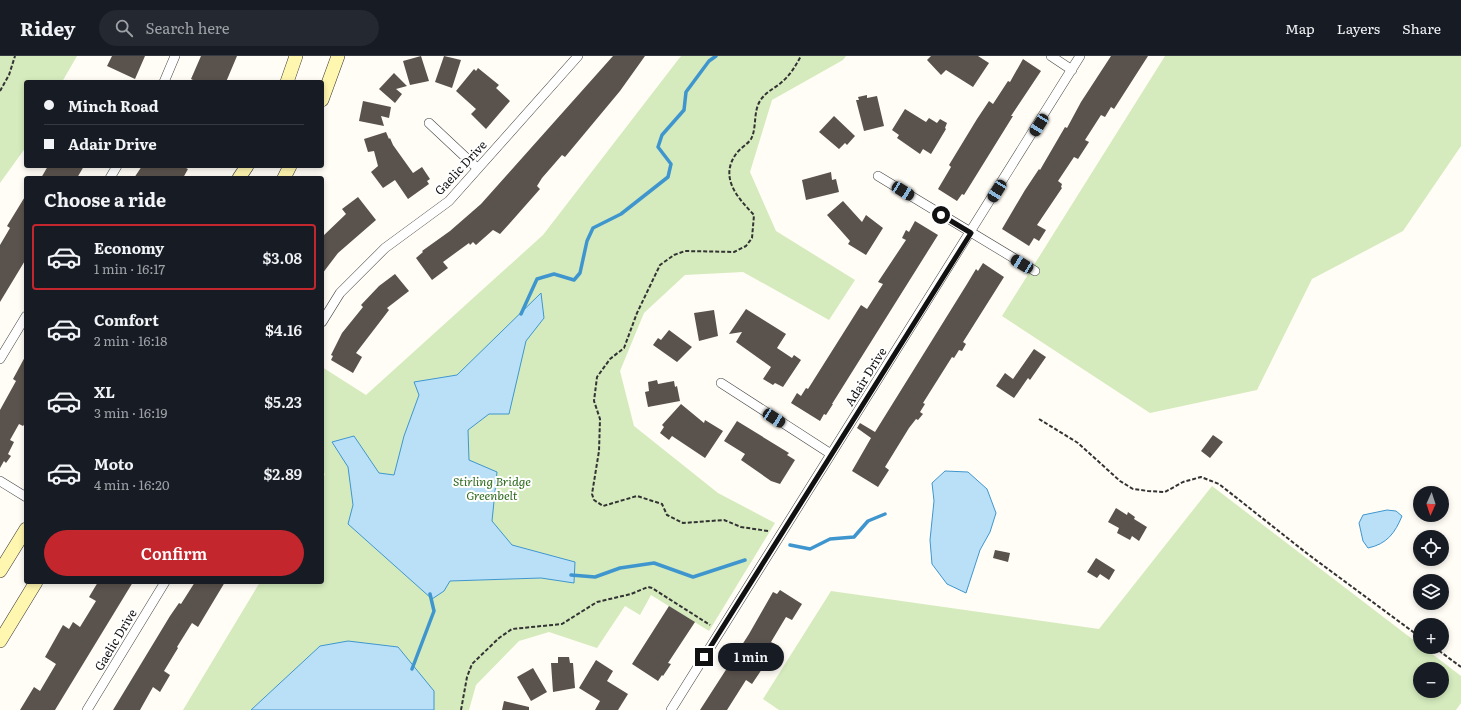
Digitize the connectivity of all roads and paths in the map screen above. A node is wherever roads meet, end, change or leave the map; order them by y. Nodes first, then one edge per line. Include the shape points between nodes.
1 (16, 56) edge
2 (175, 56) edge
3 (296, 56) edge
4 (338, 56) edge
5 (578, 56) edge
6 (801, 56) edge
7 (1051, 56) edge
8 (1080, 56) edge
9 (1072, 70) junction
10 (165, 80) edge
11 (288, 80) edge
12 (0, 91) edge
13 (324, 94) edge
14 (429, 123) dead end
15 (477, 168) junction
16 (878, 176) dead end
17 (971, 233) junction
18 (1035, 271) dead end
19 (24, 319) edge
20 (324, 319) edge
21 (0, 359) edge
22 (721, 383) dead end
23 (1039, 419) dead end
24 (831, 454) junction
25 (0, 481) edge
26 (24, 496) edge
27 (768, 531) dead end
28 (24, 532) edge
29 (0, 572) edge
30 (35, 584) edge
31 (164, 584) edge
32 (710, 625) dead end
33 (1413, 632) edge
34 (0, 642) edge
35 (1443, 654) edge
36 (1461, 667) edge
37 (87, 710) edge
38 (461, 710) edge
39 (671, 710) edge

1 - 12 path
2 - 10 street
3 - 11 main road
4 - 13 main road
5 - 15 street, Gaelic Drive
6 - 27 path via 794,69 760,102 755,113 752,137 747,145 736,153 730,164 731,186 754,215 752,238 746,246 734,252 685,252 674,255 660,265 637,313 624,348 610,359 597,377 594,401 600,419 599,451 592,494 594,500 603,506 637,496 662,504 667,516 675,521 683,523 724,520 741,527
7 - 9 street
8 - 9 street, Adair Drive
9 - 17 street, Adair Drive
14 - 15 street
15 - 20 street, Gaelic Drive via 449,201 385,248 340,293
16 - 17 street
17 - 18 street
17 - 24 street, Adair Drive
19 - 21 street
22 - 24 street
23 - 33 path via 1078,443 1120,481 1134,489 1165,492 1183,482 1201,477 1219,484
24 - 39 street, Adair Drive
25 - 26 street
28 - 29 main road
30 - 34 main road
31 - 37 street, Gaelic Drive
32 - 38 path via 648,587 631,594 596,602 562,624 512,629 472,664
35 - 36 path

